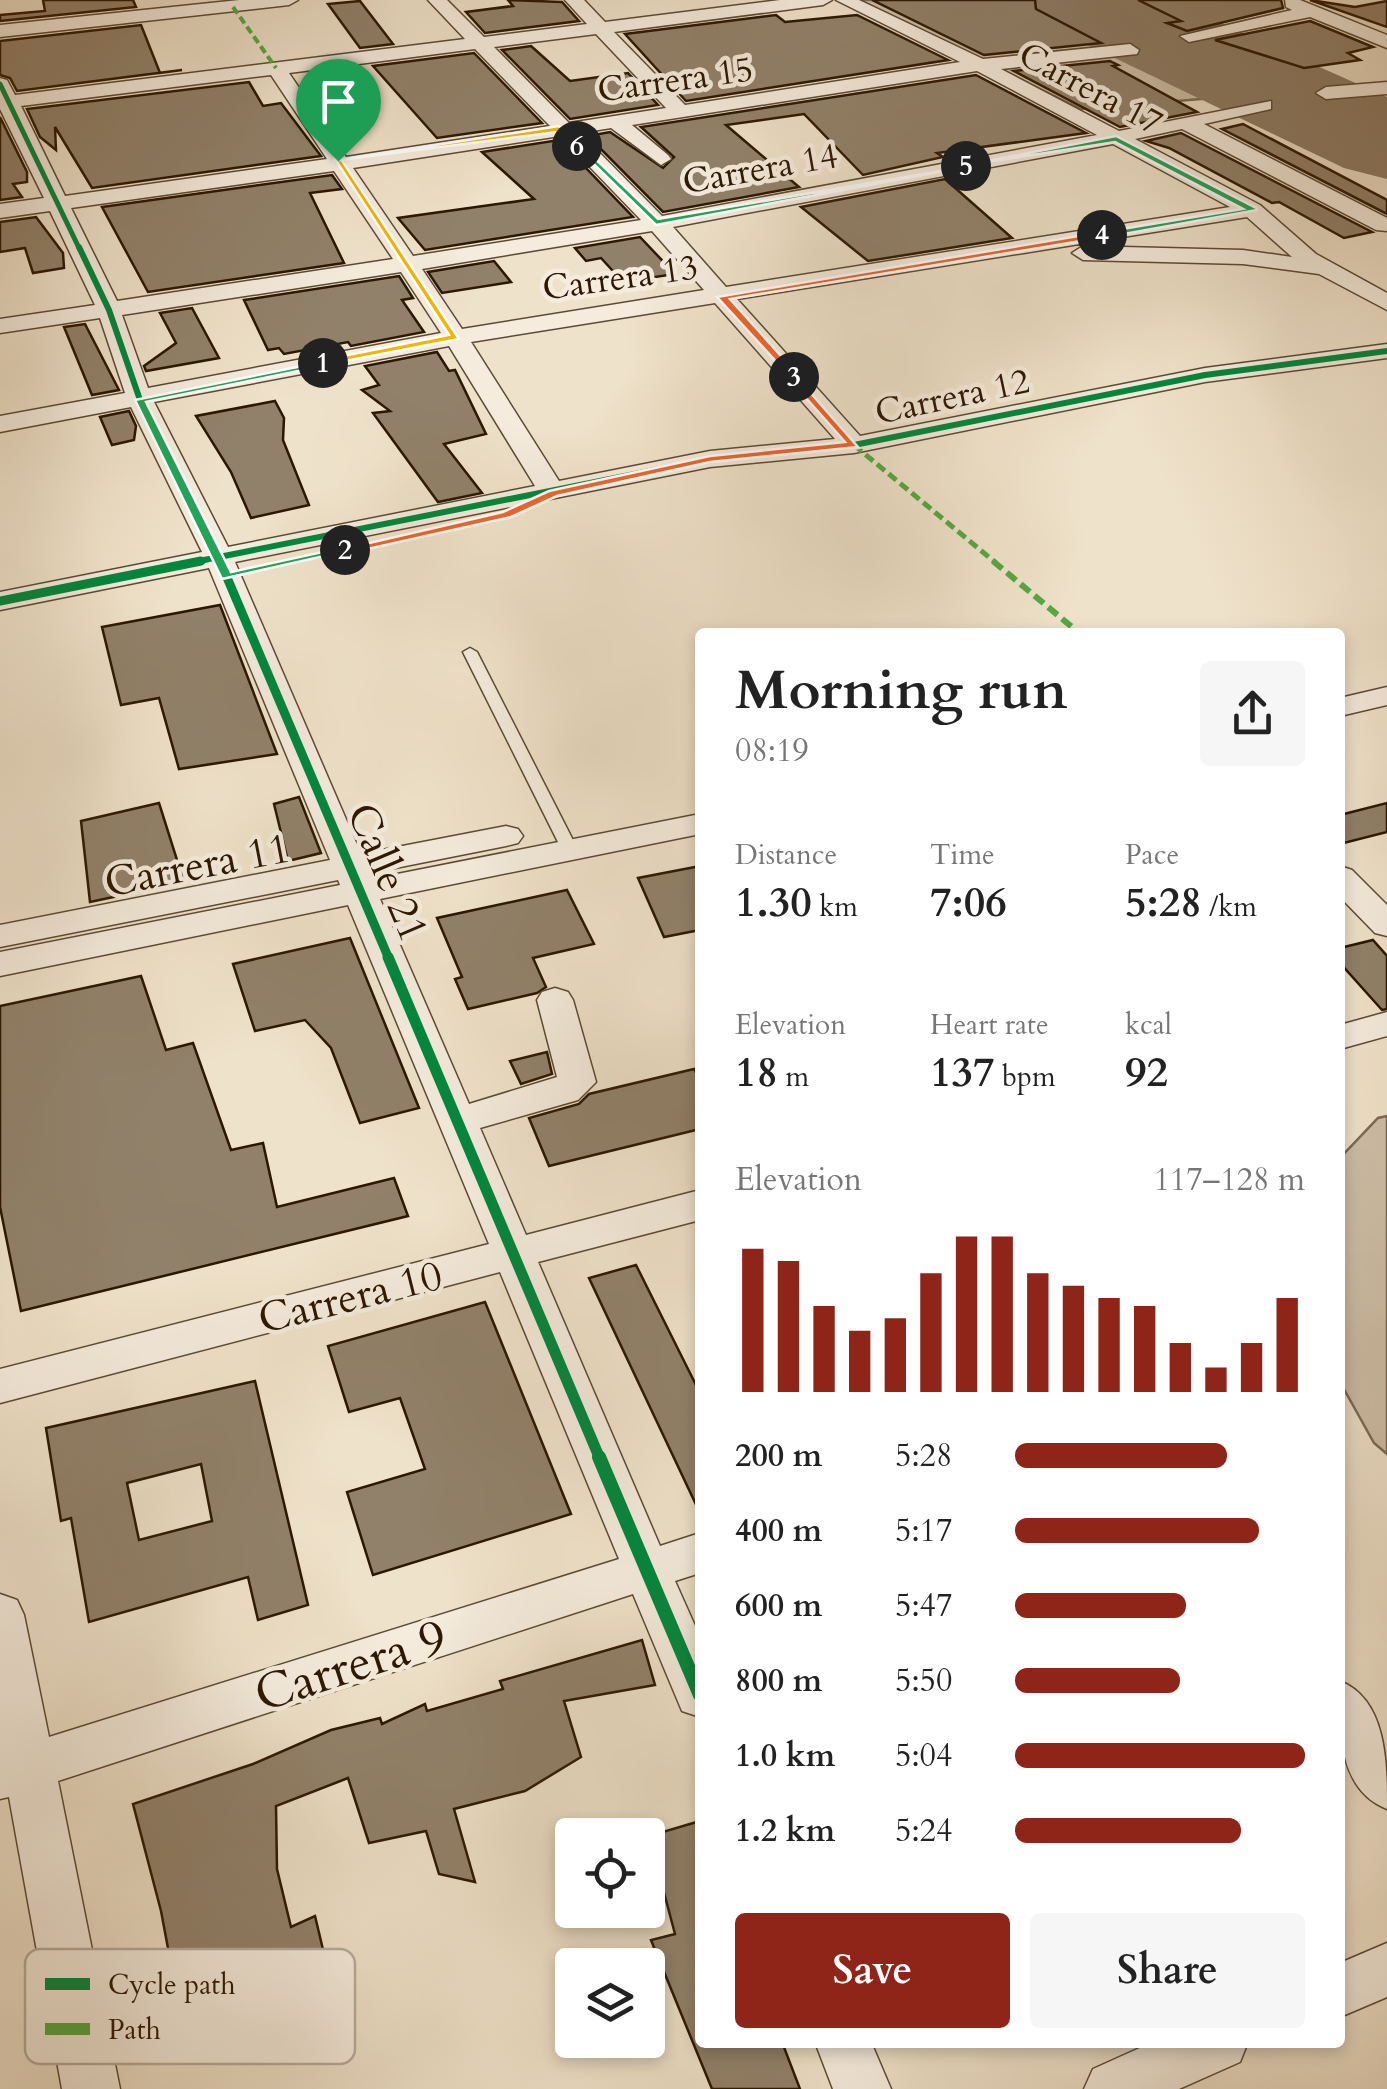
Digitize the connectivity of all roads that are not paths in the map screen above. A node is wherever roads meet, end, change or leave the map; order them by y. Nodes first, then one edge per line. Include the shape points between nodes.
1 (289, 0) edge
2 (437, 0) edge
3 (574, 0) edge
4 (822, 0) edge
5 (845, 0) edge
6 (1284, 0) edge
7 (231, 3) edge
8 (1312, 11) junction
9 (600, 28) junction
10 (0, 31) edge
11 (1189, 36) dead end
12 (475, 42) junction
13 (1387, 42) edge
14 (1130, 50) dead end
15 (980, 66) junction
16 (276, 68) junction
17 (1387, 88) edge
18 (1326, 93) dead end
19 (3, 96) edge
20 (1264, 105) dead end
21 (681, 112) junction
22 (616, 121) junction
23 (1186, 123) junction
24 (559, 129) junction
25 (1116, 139) junction
26 (661, 159) dead end
27 (340, 165) junction
28 (60, 206) junction
29 (0, 210) edge
30 (1252, 210) junction
31 (0, 219) edge
32 (656, 222) junction
33 (1384, 225) dead end
34 (1030, 246) junction
35 (406, 261) junction
36 (1323, 268) junction
37 (722, 297) junction
38 (1387, 303) edge
39 (109, 310) junction
40 (0, 326) edge
41 (456, 337) junction
42 (1387, 351) edge
43 (140, 400) junction
44 (0, 424) edge
45 (854, 444) junction
46 (553, 493) junction
47 (223, 567) junction
48 (0, 601) edge
49 (0, 619) edge
50 (470, 652) dead end
51 (1387, 696) edge
52 (1345, 706) edge
53 (695, 799) edge
54 (695, 825) edge
55 (564, 838) junction
56 (357, 879) junction
57 (1345, 882) edge
58 (1387, 924) edge
59 (0, 936) edge
60 (0, 964) edge
61 (555, 1000) dead end
62 (1387, 1024) edge
63 (1345, 1036) edge
64 (460, 1120) junction
65 (695, 1206) edge
66 (516, 1253) junction
67 (0, 1386) edge
68 (695, 1555) edge
69 (648, 1569) junction
70 (0, 1616) edge
71 (695, 1682) edge
72 (1345, 1712) edge
73 (14, 1772) edge
74 (1387, 1785) edge
75 (57, 1949) edge
76 (1387, 1970) edge
77 (1345, 1988) edge
78 (845, 2048) edge
79 (1206, 2048) edge
80 (85, 2064) edge
81 (91, 2089) edge
82 (862, 2089) edge
83 (1113, 2089) edge

1 - 7 street
2 - 12 street
3 - 9 street
4 - 9 street
5 - 15 street, Carrera 17
6 - 8 street
7 - 10 street
8 - 11 street
8 - 13 street
9 - 12 street
9 - 21 street
12 - 16 street
12 - 24 street
14 - 15 street, Carrera 15
15 - 21 street, Carrera 15
15 - 25 street, Carrera 17
16 - 19 street
16 - 27 street
17 - 18 street
19 - 28 street, Calle 21
20 - 23 street, Carrera 14
21 - 22 street, Carrera 15
22 - 24 street, Carrera 15
22 - 26 street
23 - 25 street, Carrera 14
23 - 33 street
24 - 27 street, Carrera 15
24 - 32 street
25 - 30 street, Carrera 17
25 - 32 street, Carrera 14
27 - 28 street, Carrera 15
27 - 35 street
28 - 29 street, Carrera 15
28 - 31 street, Carrera 15
28 - 39 street, Calle 21
30 - 34 street, Carrera 13
30 - 36 street, Carrera 17
32 - 35 street, Carrera 14
32 - 37 street
34 - 36 street via 1112,256 1244,257
34 - 37 street, Carrera 13
35 - 39 street, Carrera 14
35 - 41 street
36 - 38 street
37 - 41 street, Carrera 13
37 - 45 street
39 - 40 street, Carrera 14
39 - 43 street, Calle 21
41 - 43 street, Carrera 13
41 - 46 street
42 - 45 street, Carrera 12 via 1205,375
43 - 44 street, Carrera 13
43 - 47 street, Calle 21
45 - 46 street, Carrera 12 via 710,459
46 - 47 street, Carrera 12 via 507,515
47 - 48 street, Carrera 12
47 - 49 street, Carrera 12
47 - 56 street, Calle 21
50 - 55 lane
51 - 52 street
53 - 55 street, Carrera 11
54 - 55 street, Carrera 11
55 - 56 street, Carrera 11
56 - 59 street, Carrera 11
56 - 60 street, Carrera 11
56 - 64 street, Calle 21
57 - 58 street
61 - 64 street via 577,1082
62 - 63 street
64 - 66 street, Calle 21
65 - 66 street, Carrera 10
66 - 67 street, Carrera 10
66 - 69 street, Calle 21
68 - 69 street, Carrera 9
69 - 71 street, Calle 21
69 - 73 street, Carrera 9
70 - 73 street
72 - 74 street
73 - 75 street
76 - 77 street
78 - 82 street
79 - 83 street
80 - 81 street

